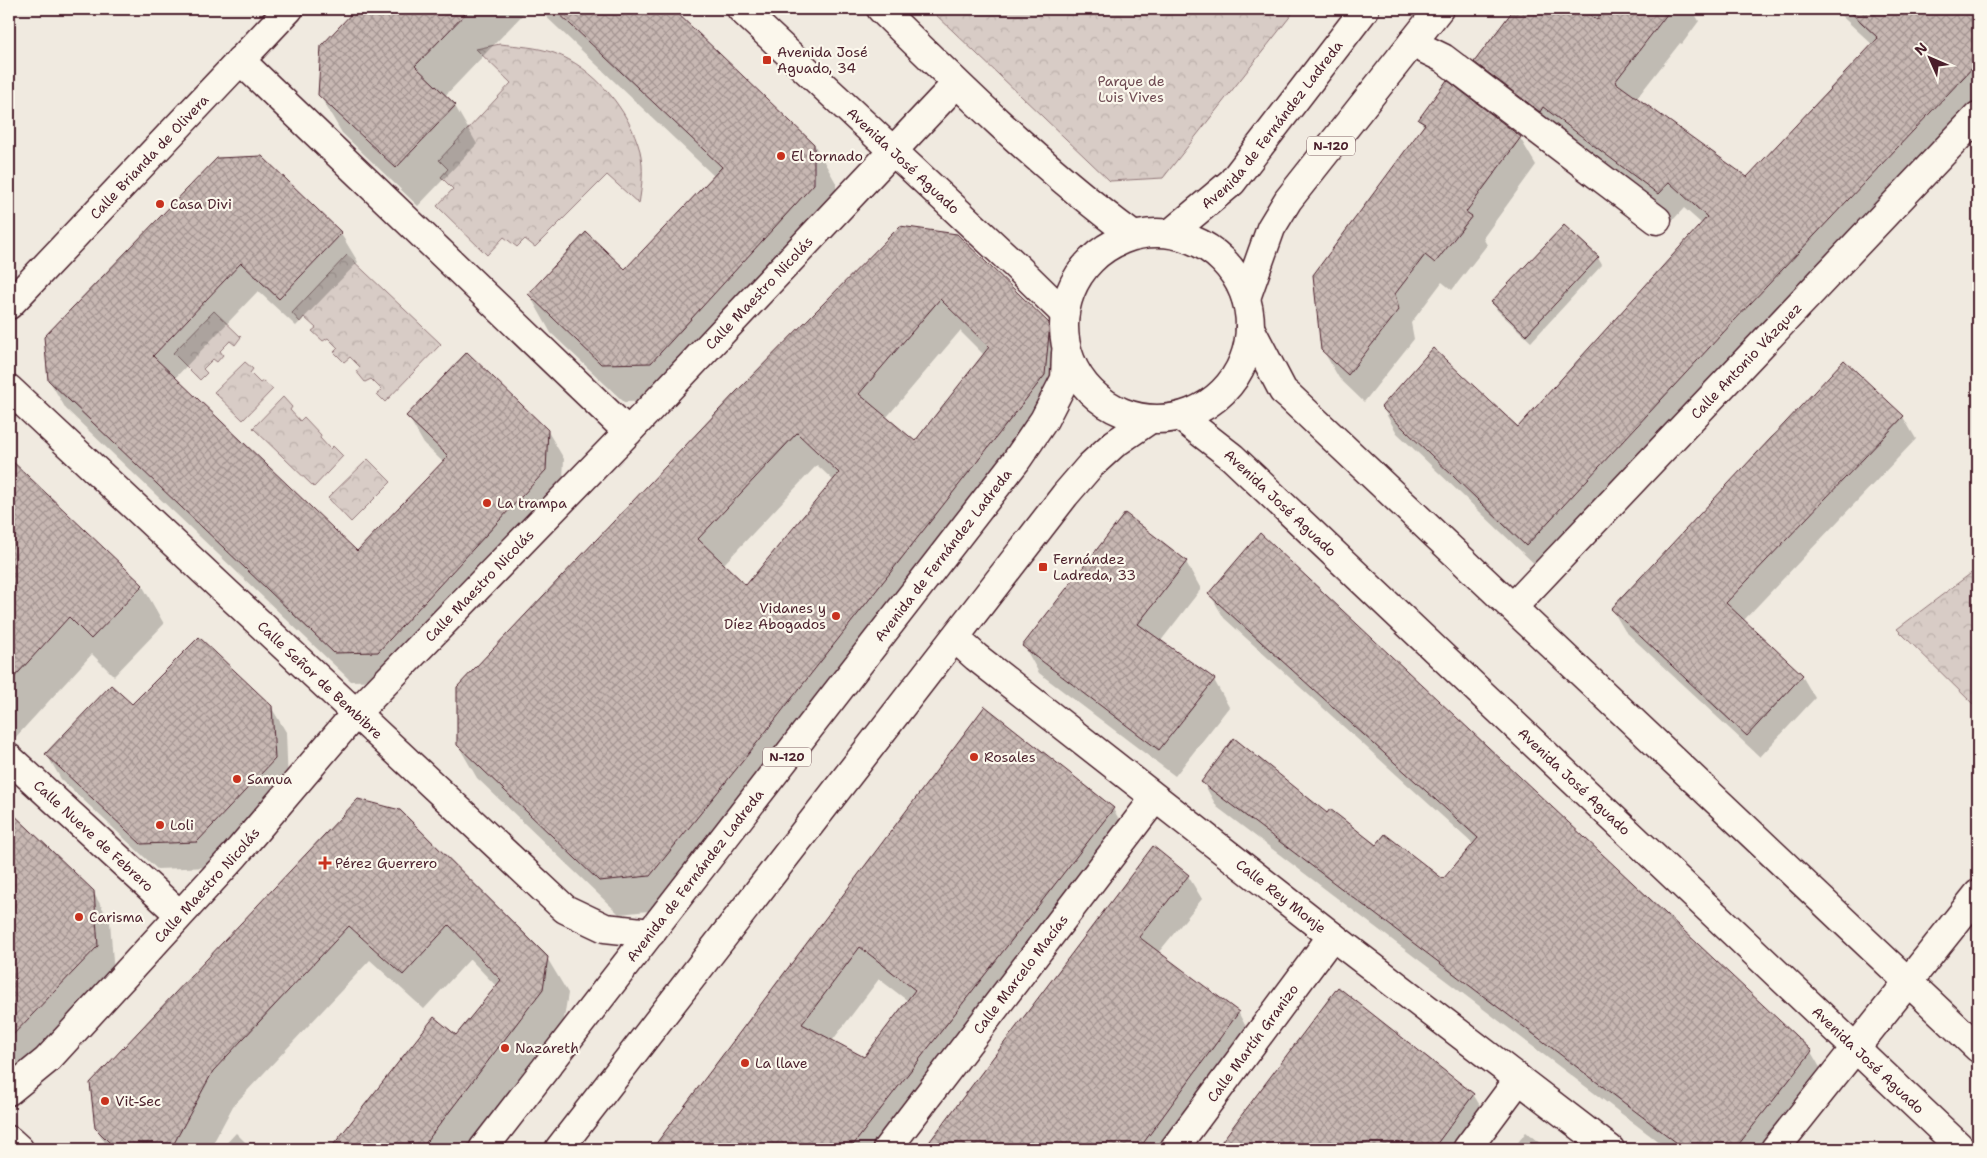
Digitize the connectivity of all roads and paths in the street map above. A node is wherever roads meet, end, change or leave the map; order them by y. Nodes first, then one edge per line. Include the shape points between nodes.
1 (289, 9) edge
2 (741, 9) edge
3 (880, 9) edge
4 (1365, 9) edge
5 (1439, 9) edge
6 (1412, 44) junction
7 (240, 60) junction
8 (956, 84) junction
9 (1978, 116) edge
10 (892, 150) junction
11 (1657, 220) dead end
12 (1171, 233) junction
13 (1130, 234) junction
14 (1246, 298) junction
15 (9, 305) edge
16 (1064, 313) junction
17 (1250, 328) junction
18 (1066, 353) junction
19 (9, 389) edge
20 (1182, 418) junction
21 (1149, 420) junction
22 (628, 432) junction
23 (1513, 607) junction
24 (955, 638) junction
25 (355, 714) junction
26 (9, 758) edge
27 (1155, 798) junction
28 (1978, 894) edge
29 (179, 914) junction
30 (651, 933) junction
31 (1332, 936) junction
32 (1907, 982) junction
33 (1855, 1047) junction
34 (1978, 1048) edge
35 (1519, 1079) junction
36 (9, 1091) edge
37 (9, 1140) edge
38 (19, 1149) edge
39 (483, 1149) edge
40 (559, 1149) edge
41 (886, 1149) edge
42 (1174, 1149) edge
43 (1466, 1149) edge
44 (1610, 1149) edge
45 (1775, 1149) edge
46 (1962, 1149) edge

1 - 7 main road, Calle Brianda de Olivera
2 - 10 main road, Avenida José Aguado
3 - 8 main road
4 - 12 main road, Avenida de Fernández Ladreda via 1232,182
5 - 6 main road, N-120
6 - 11 main road via 1442,58
6 - 14 main road, N-120 via 1288,200 1271,228
7 - 15 main road, Calle Brianda de Olivera
7 - 22 main road
8 - 10 main road, Calle Maestro Nicolás
8 - 13 main road
9 - 23 main road, Calle Antonio Vázquez
10 - 16 main road, Avenida José Aguado
10 - 22 main road, Calle Maestro Nicolás
12 - 13 main road, N-120
12 - 14 main road, N-120 via 1195,239 1214,254 1234,273
13 - 16 main road, N-120 via 1101,252 1085,268 1074,284
14 - 17 main road, N-120
16 - 18 main road, N-120
17 - 20 main road, N-120 via 1244,357 1234,377 1219,393
17 - 23 main road via 1284,391
18 - 21 main road, N-120 via 1079,377 1099,398 1124,412
18 - 30 main road, Avenida de Fernández Ladreda / N-120 via 1065,379 1044,420 1016,461
19 - 25 main road, Calle Señor de Bembibre
20 - 21 main road, N-120
20 - 33 main road, Avenida José Aguado via 1239,464
21 - 24 main road via 1114,444 1090,466
22 - 25 main road, Calle Maestro Nicolás
23 - 32 main road
24 - 27 main road, Calle Rey Monje
24 - 40 main road
25 - 29 main road, Calle Maestro Nicolás via 235,855
25 - 30 main road, Calle Señor de Bembibre via 565,909 605,928
26 - 29 main road, Calle Nueve de Febrero
27 - 31 main road, Calle Rey Monje
27 - 41 main road, Calle Marcelo Macías
28 - 32 main road
29 - 36 main road, Calle Maestro Nicolás via 47,1060
30 - 39 main road, Avenida de Fernández Ladreda / N-120
31 - 35 main road, Calle Rey Monje
31 - 42 main road, Calle Martín Granizo
32 - 33 main road
32 - 34 main road
33 - 45 main road
33 - 46 main road, Avenida José Aguado
35 - 43 main road
35 - 44 main road, Calle Rey Monje
37 - 38 main road

